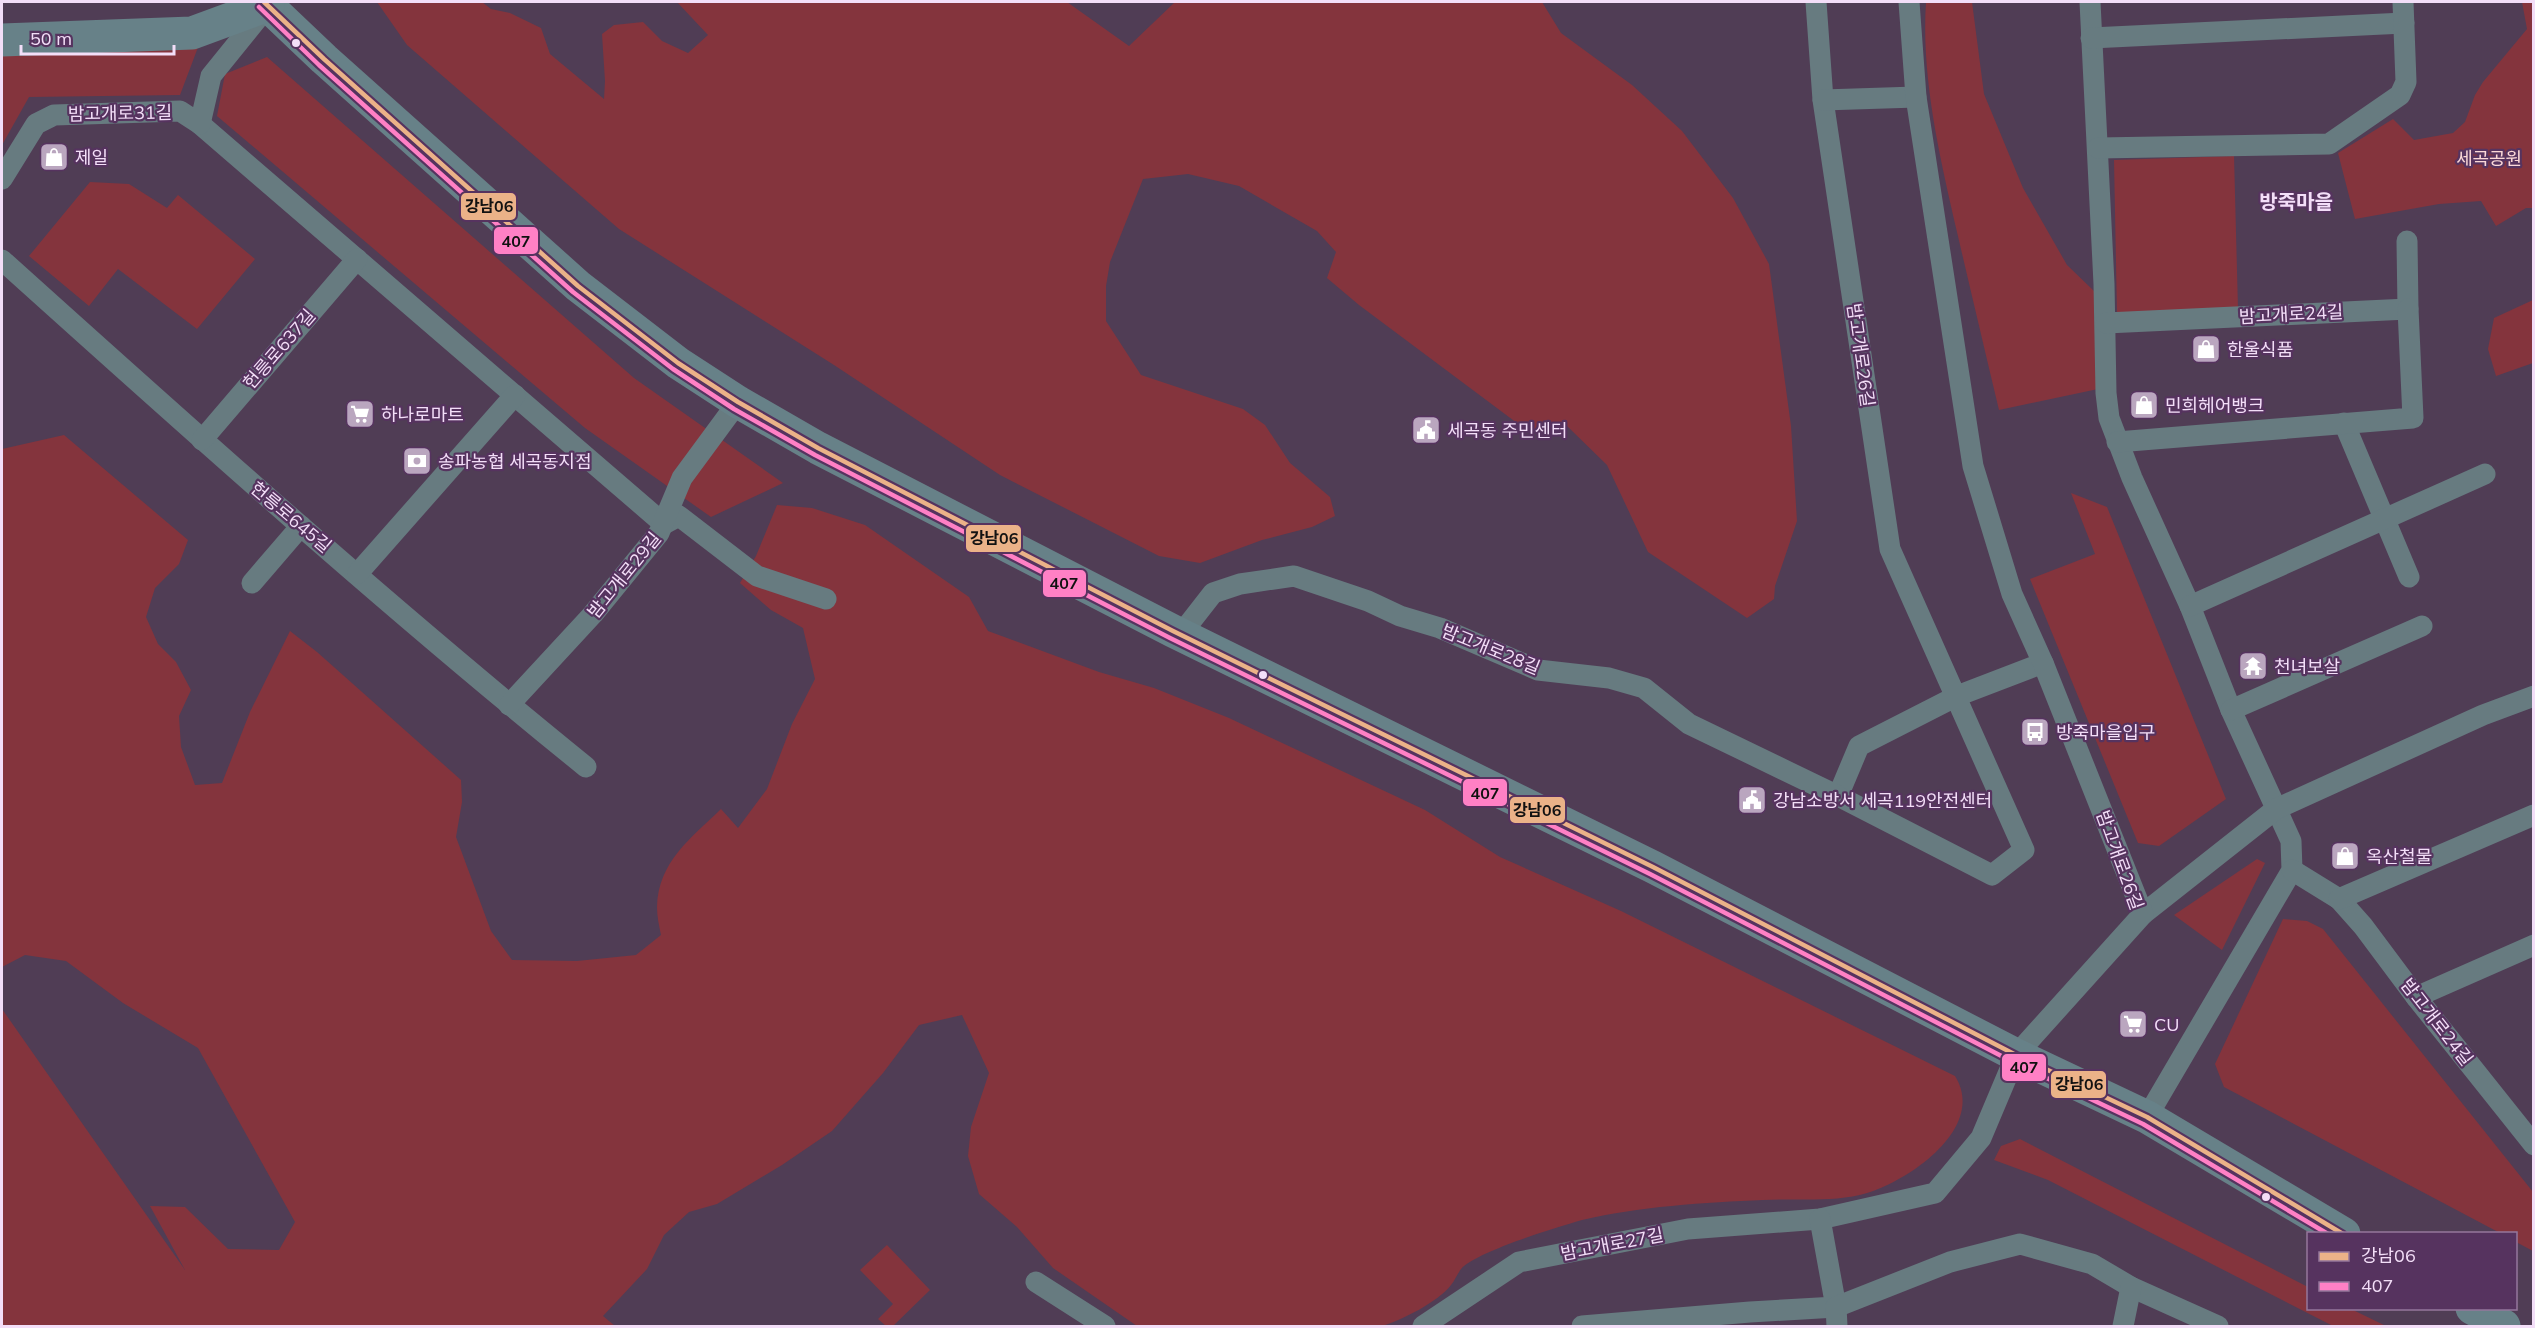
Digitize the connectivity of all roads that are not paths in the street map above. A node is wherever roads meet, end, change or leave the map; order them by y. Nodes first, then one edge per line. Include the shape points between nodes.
1 (1816, 2) edge
2 (1909, 2) edge
3 (2090, 2) edge
4 (2403, 2) edge
5 (267, 3) edge
6 (2404, 23) junction
7 (2091, 38) junction
8 (2, 40) edge
9 (1916, 97) junction
10 (1823, 100) junction
11 (200, 124) junction
12 (2098, 148) junction
13 (2, 179) edge
14 (2407, 241) dead end
15 (357, 259) junction
16 (2, 260) edge
17 (2408, 309) junction
18 (2106, 323) junction
19 (515, 395) junction
20 (738, 402) junction
21 (2344, 423) junction
22 (202, 440) junction
23 (2117, 442) junction
24 (2485, 474) dead end
25 (2384, 521) junction
26 (664, 524) junction
27 (302, 526) junction
28 (358, 573) junction
29 (2409, 577) dead end
30 (252, 583) dead end
31 (826, 599) dead end
32 (2190, 606) junction
33 (2422, 626) dead end
34 (1181, 634) junction
35 (2043, 663) junction
36 (1957, 696) junction
37 (2534, 696) edge
38 (509, 705) junction
39 (2231, 710) junction
40 (586, 767) dead end
41 (1838, 795) junction
42 (2276, 809) junction
43 (2534, 815) edge
44 (2292, 870) junction
45 (2340, 899) junction
46 (2143, 914) junction
47 (2534, 945) edge
48 (2416, 997) junction
49 (2016, 1055) junction
50 (2147, 1117) junction
51 (2534, 1145) edge
52 (1820, 1219) junction
53 (2342, 1232) edge
54 (1035, 1282) dead end
55 (2131, 1287) junction
56 (2476, 1310) edge
57 (1837, 1317) edge
58 (1749, 1319) edge
59 (1104, 1326) edge
60 (1423, 1326) edge
61 (1582, 1326) edge
62 (2123, 1326) edge
63 (2218, 1326) edge
64 (2504, 1326) edge

1 - 10 street, 밤고개로26길
2 - 9 street, 밤고개로26길
3 - 7 street
4 - 6 street
5 - 8 main road via 192,33
5 - 11 street via 211,76
5 - 20 main road via 324,59 578,286 678,363
6 - 7 street
6 - 12 street via 2406,82 2400,95 2329,144
7 - 12 street
9 - 10 street
9 - 35 street, 밤고개로26길 via 1973,466 2012,594
10 - 36 street, 밤고개로26길 via 1890,549
11 - 13 street, 밤고개로31길 via 180,111 54,115 36,124
11 - 15 street
12 - 18 street
14 - 17 street
15 - 19 street
15 - 22 street, 헌릉로637길
16 - 22 street, 헌릉로645길
17 - 18 street, 밤고개로24길
17 - 21 street via 2413,418
18 - 23 street via 2106,393
19 - 26 street
19 - 28 street
20 - 26 street, 밤고개로29길 via 681,478
20 - 34 main road via 818,448
21 - 23 street
21 - 25 street
22 - 27 street, 헌릉로645길
23 - 32 street
24 - 25 street
25 - 29 street
25 - 32 street
26 - 31 street via 679,516 757,576
26 - 38 street, 밤고개로29길 via 593,614
27 - 28 street, 헌릉로645길
27 - 30 street
28 - 38 street, 헌릉로645길
32 - 39 street
33 - 39 street
34 - 41 street, 밤고개로28길 via 1213,593 1240,584 1294,576 1440,628 1538,670 1610,678 1644,688 1689,724
34 - 49 main road via 1653,867
35 - 36 street
35 - 46 street, 밤고개로26길
36 - 41 street via 1859,746
36 - 41 street, 밤고개로26길 via 2024,850 1992,875
37 - 42 street via 2483,715
38 - 40 street, 헌릉로645길
39 - 42 street
42 - 44 street via 2290,841
42 - 46 street
43 - 45 street
44 - 45 street, 밤고개로24길
44 - 50 street
45 - 48 street, 밤고개로24길
46 - 49 street, 밤고개로26길
47 - 48 street
48 - 51 street, 밤고개로24길
49 - 50 main road
49 - 52 street, 밤고개로27길 via 1981,1138 1935,1193
50 - 53 main road
52 - 57 street
52 - 60 street, 밤고개로27길 via 1688,1229 1519,1262
54 - 59 street
55 - 57 street via 2092,1264 2020,1244 1950,1262
55 - 62 street
55 - 63 street
56 - 64 main road
57 - 58 street
58 - 61 street

